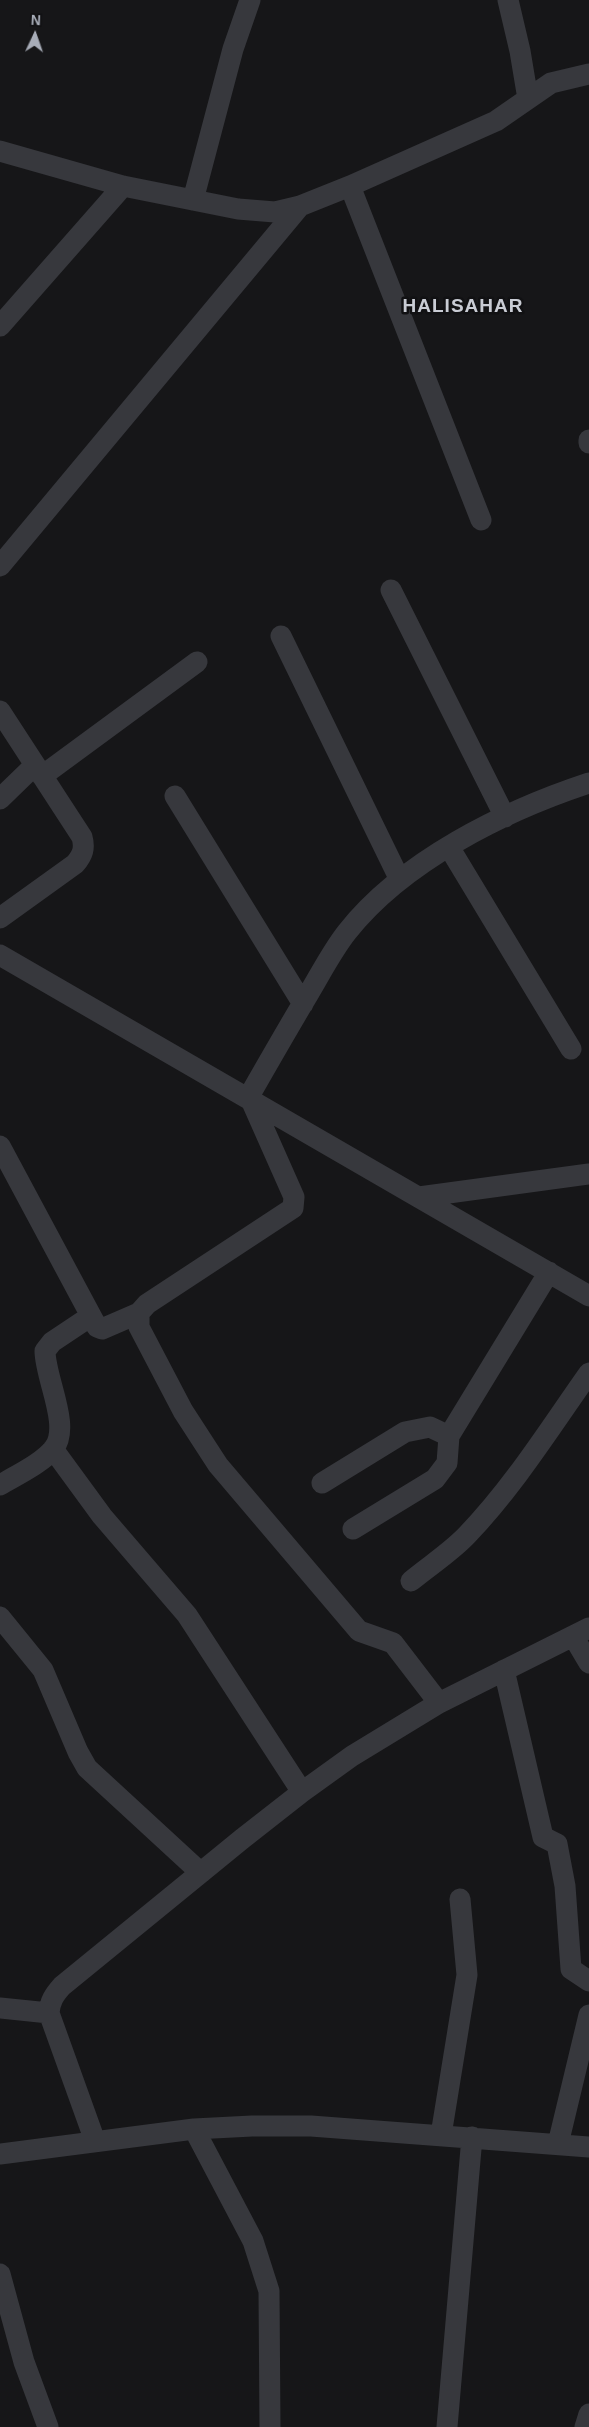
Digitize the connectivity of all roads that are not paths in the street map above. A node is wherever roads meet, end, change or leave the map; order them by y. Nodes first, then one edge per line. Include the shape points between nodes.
1 (250, 0) edge
2 (508, 0) edge
3 (589, 74) edge
4 (528, 99) junction
5 (0, 151) edge
6 (123, 186) junction
7 (350, 186) junction
8 (193, 200) junction
9 (300, 206) junction
10 (0, 326) edge
11 (481, 520) dead end
12 (0, 566) edge
13 (391, 590) dead end
14 (281, 636) dead end
15 (197, 662) dead end
16 (0, 711) edge
17 (39, 770) junction
18 (589, 783) edge
19 (175, 796) dead end
20 (0, 799) edge
21 (505, 817) junction
22 (449, 847) junction
23 (400, 880) junction
24 (0, 918) edge
25 (0, 955) edge
26 (303, 1004) junction
27 (571, 1050) dead end
28 (249, 1099) junction
29 (0, 1146) edge
30 (589, 1174) edge
31 (419, 1197) junction
32 (549, 1272) junction
33 (589, 1296) edge
34 (139, 1313) junction
35 (90, 1316) junction
36 (589, 1373) edge
37 (450, 1436) junction
38 (54, 1449) junction
39 (322, 1482) dead end
40 (0, 1486) edge
41 (353, 1529) dead end
42 (411, 1581) dead end
43 (0, 1617) edge
44 (581, 1632) edge
45 (589, 1663) edge
46 (504, 1670) junction
47 (440, 1703) junction
48 (302, 1792) junction
49 (202, 1872) junction
50 (460, 1899) dead end
51 (589, 1981) edge
52 (0, 2008) edge
53 (49, 2013) junction
54 (589, 2015) edge
55 (194, 2129) junction
56 (441, 2135) junction
57 (472, 2137) junction
58 (95, 2141) junction
59 (558, 2144) junction
60 (589, 2147) edge
61 (0, 2154) edge
62 (0, 2274) edge
63 (589, 2414) edge
64 (48, 2427) edge
65 (270, 2427) edge
66 (447, 2427) edge
67 (585, 2427) edge

1 - 8 street via 233,49
2 - 4 street
3 - 4 street via 551,84
4 - 7 street via 496,121
5 - 6 street
6 - 8 street
6 - 10 street
7 - 9 street
7 - 11 street
8 - 9 street via 258,212
9 - 12 street
13 - 21 street
14 - 23 street
15 - 17 street
16 - 17 street
17 - 20 street
17 - 24 street via 82,837 83,852 75,864
18 - 21 street via 545,798
19 - 26 street
21 - 22 street
22 - 23 street
22 - 27 street
23 - 26 street via 347,932
25 - 28 street
26 - 28 street
28 - 31 street
28 - 34 street via 294,1197 293,1208 147,1304
29 - 35 street
30 - 31 street
31 - 32 street
32 - 33 street
32 - 37 street
34 - 35 street via 99,1329
34 - 47 street via 139,1327 183,1411 218,1465 359,1631 393,1643
35 - 38 street via 52,1342 45,1351 60,1425
36 - 42 street via 492,1508 466,1536
37 - 39 street via 430,1427 405,1432
37 - 41 street via 447,1463 435,1479
38 - 40 street
38 - 48 street via 102,1516 187,1615
43 - 49 street via 43,1670 87,1768
44 - 45 street
44 - 46 street
46 - 47 street
46 - 51 street via 542,1837 557,1844 566,1886 570,1969
47 - 48 street via 352,1756
48 - 49 street
49 - 53 street via 62,1986 54,1994
50 - 56 street via 467,1975
52 - 53 street
53 - 58 street
54 - 59 street
55 - 56 street via 311,2126
55 - 58 street
55 - 65 street via 253,2241 269,2291
56 - 57 street
57 - 59 street
57 - 66 street
58 - 61 street
59 - 60 street
62 - 64 street via 24,2362
63 - 67 street

